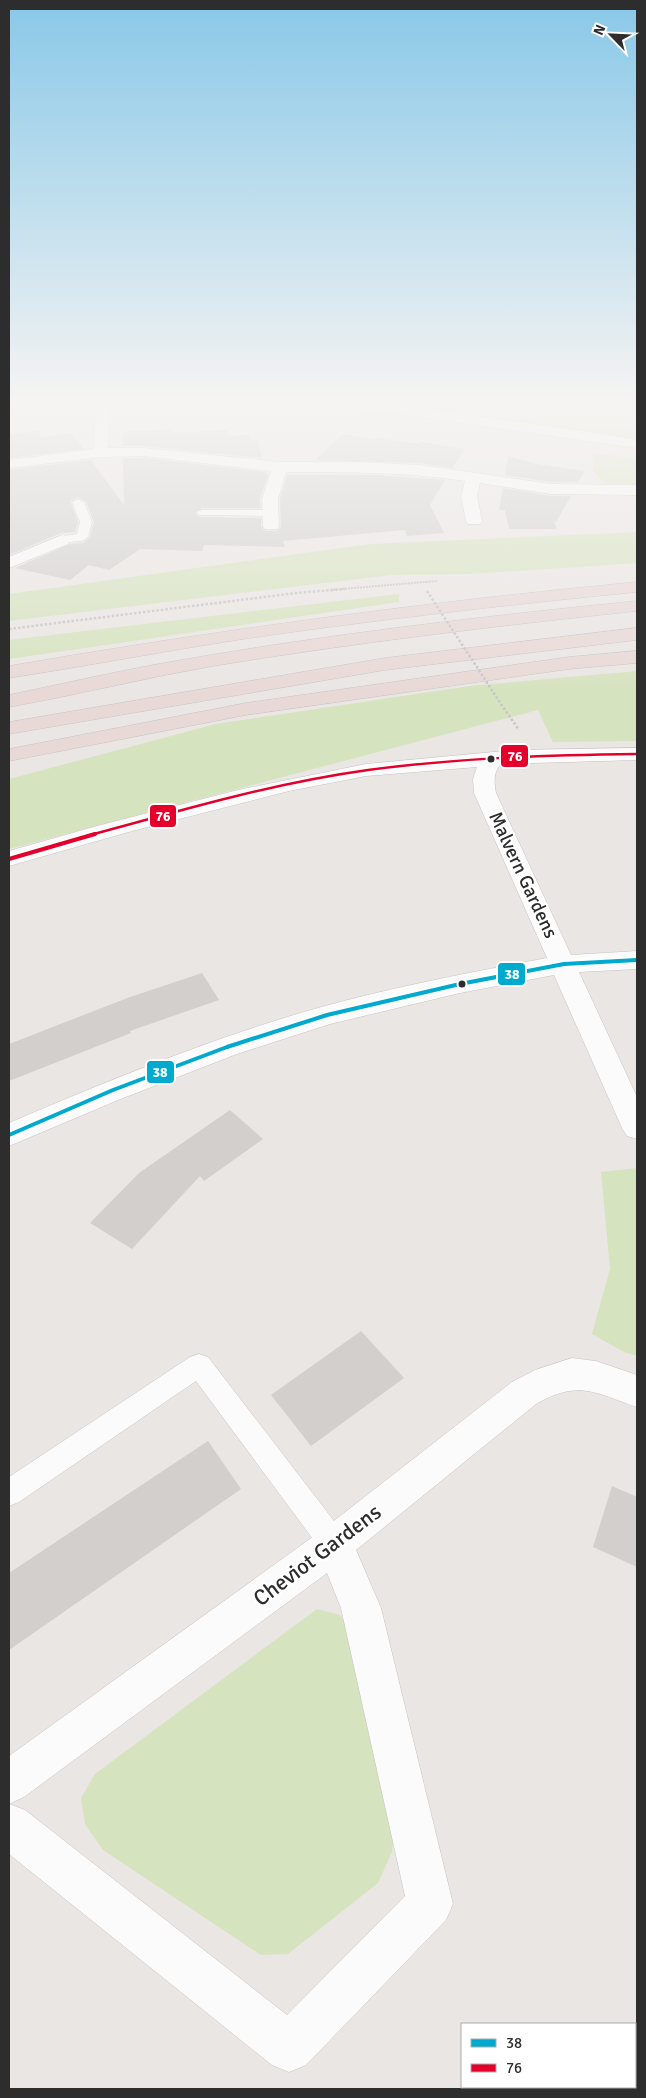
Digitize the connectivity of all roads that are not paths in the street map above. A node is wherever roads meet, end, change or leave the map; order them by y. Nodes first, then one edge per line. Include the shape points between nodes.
1 (270, 499) edge
2 (470, 499) edge
3 (78, 502) dead end
4 (203, 513) dead end
5 (270, 519) joint
6 (474, 521) dead end
7 (62, 540) joint
8 (9, 563) edge
9 (637, 586) edge
10 (637, 606) edge
11 (637, 634) edge
12 (637, 656) edge
13 (152, 671) junction
14 (9, 672) edge
15 (236, 688) junction
16 (9, 690) edge
17 (9, 701) edge
18 (9, 728) edge
19 (9, 754) edge
20 (637, 754) edge
21 (494, 759) junction
22 (9, 859) edge
23 (637, 960) edge
24 (564, 964) junction
25 (637, 1128) edge
26 (9, 1135) edge
27 (637, 1392) edge
28 (9, 1492) edge
29 (334, 1544) junction
30 (9, 1782) edge
31 (9, 1826) edge

1 - 5 street
2 - 6 street
3 - 7 lane via 86,522 82,537
4 - 5 lane
7 - 8 street
9 - 14 highway via 357,617
10 - 13 highway via 369,638
11 - 15 highway via 385,664
12 - 19 highway via 246,710
13 - 16 highway
13 - 17 highway
15 - 18 highway
15 - 19 highway
20 - 21 street
21 - 22 street via 399,766 251,792
21 - 24 street, Malvern Gardens via 484,772 485,793
23 - 24 street
24 - 25 street, Malvern Gardens
24 - 26 street via 327,1015 226,1047 113,1090
27 - 29 street, Cheviot Gardens via 598,1378 574,1374 547,1381 524,1393
28 - 29 lane via 199,1365
29 - 30 street, Cheviot Gardens
29 - 31 street via 361,1608 430,1904 288,2048

